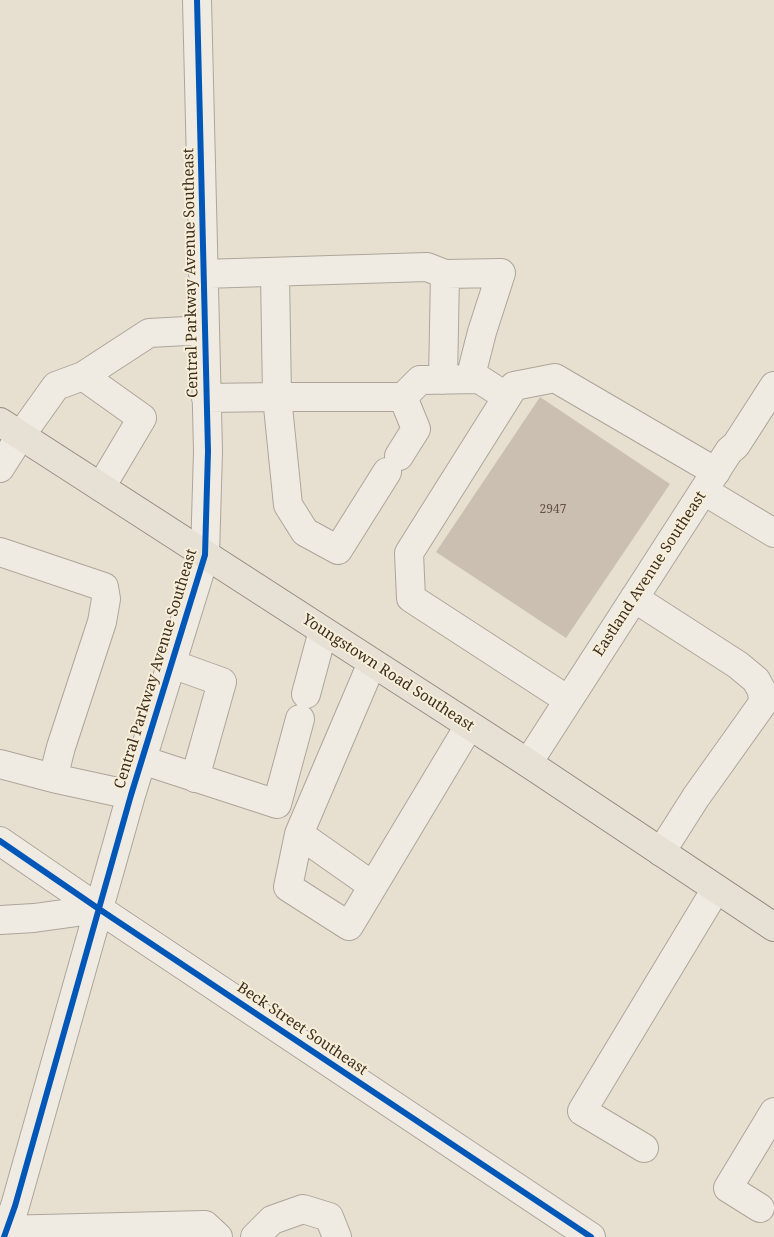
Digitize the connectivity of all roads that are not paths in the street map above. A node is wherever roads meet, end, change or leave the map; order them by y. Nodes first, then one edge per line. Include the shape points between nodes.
1 (197, 0) edge
2 (274, 273) junction
3 (203, 274) junction
4 (445, 274) junction
5 (205, 330) junction
6 (83, 376) junction
7 (470, 379) junction
8 (443, 380) junction
9 (774, 386) edge
10 (277, 396) junction
11 (403, 397) junction
12 (507, 397) junction
13 (206, 398) junction
14 (10, 428) edge
15 (0, 468) edge
16 (710, 481) junction
17 (101, 487) junction
18 (774, 533) edge
19 (0, 552) edge
20 (205, 554) junction
21 (634, 598) junction
22 (323, 631) junction
23 (372, 663) junction
24 (172, 664) junction
25 (568, 700) junction
26 (469, 726) junction
27 (142, 760) junction
28 (528, 763) junction
29 (0, 764) edge
30 (53, 778) junction
31 (195, 778) junction
32 (131, 795) junction
33 (299, 834) junction
34 (0, 840) edge
35 (661, 852) junction
36 (373, 886) junction
37 (716, 889) junction
38 (100, 909) junction
39 (0, 920) edge
40 (774, 927) edge
41 (774, 1112) edge
42 (644, 1148) dead end
43 (760, 1208) dead end
44 (3, 1232) edge
45 (218, 1237) edge
46 (255, 1237) edge
47 (337, 1237) edge
48 (591, 1237) edge

1 - 3 street, Central Parkway Avenue Southeast
2 - 3 street
2 - 4 street via 427,268
2 - 10 street
3 - 5 street, Central Parkway Avenue Southeast
4 - 7 street via 502,273
4 - 8 street
5 - 6 street via 150,332
5 - 13 street, Central Parkway Avenue Southeast
6 - 14 street via 56,386
6 - 17 street via 142,418
7 - 8 street
7 - 12 street via 479,379
8 - 11 street via 420,380
9 - 16 street, Eastland Avenue Southeast
10 - 11 street
10 - 11 street via 288,505 305,532 338,550 416,429
10 - 13 street
12 - 16 street via 514,386 554,378
12 - 25 street via 409,552 411,598
13 - 20 street, Central Parkway Avenue Southeast
14 - 15 street
14 - 17 main road, Youngstown Road Southeast
16 - 18 street
16 - 21 street, Eastland Avenue Southeast
17 - 20 main road, Youngstown Road Southeast
19 - 30 street via 104,587 106,600 102,622
20 - 22 main road, Youngstown Road Southeast
20 - 24 street, Central Parkway Avenue Southeast
21 - 25 street, Eastland Avenue Southeast
21 - 35 street via 738,664 756,680 762,691 763,704
22 - 23 main road, Youngstown Road Southeast
22 - 31 street via 278,804
23 - 26 main road, Youngstown Road Southeast
23 - 33 street
24 - 27 street, Central Parkway Avenue Southeast
24 - 31 street via 222,682
25 - 28 street, Eastland Avenue Southeast
26 - 28 main road, Youngstown Road Southeast
26 - 36 street
27 - 31 street
27 - 32 street, Central Parkway Avenue Southeast
28 - 35 main road, Youngstown Road Southeast
29 - 30 street
30 - 32 street
32 - 38 street, Central Parkway Avenue Southeast
33 - 36 street
33 - 36 street via 288,887 348,926
34 - 38 street, Beck Street Southeast
35 - 37 main road, Youngstown Road Southeast
37 - 40 main road, Youngstown Road Southeast
37 - 42 street via 582,1111
38 - 39 street
38 - 44 street, Central Parkway Avenue Southeast via 15,1206
38 - 48 street, Beck Street Southeast
41 - 43 street via 728,1188
44 - 45 street via 205,1225
46 - 47 street via 272,1220 303,1209 329,1217

